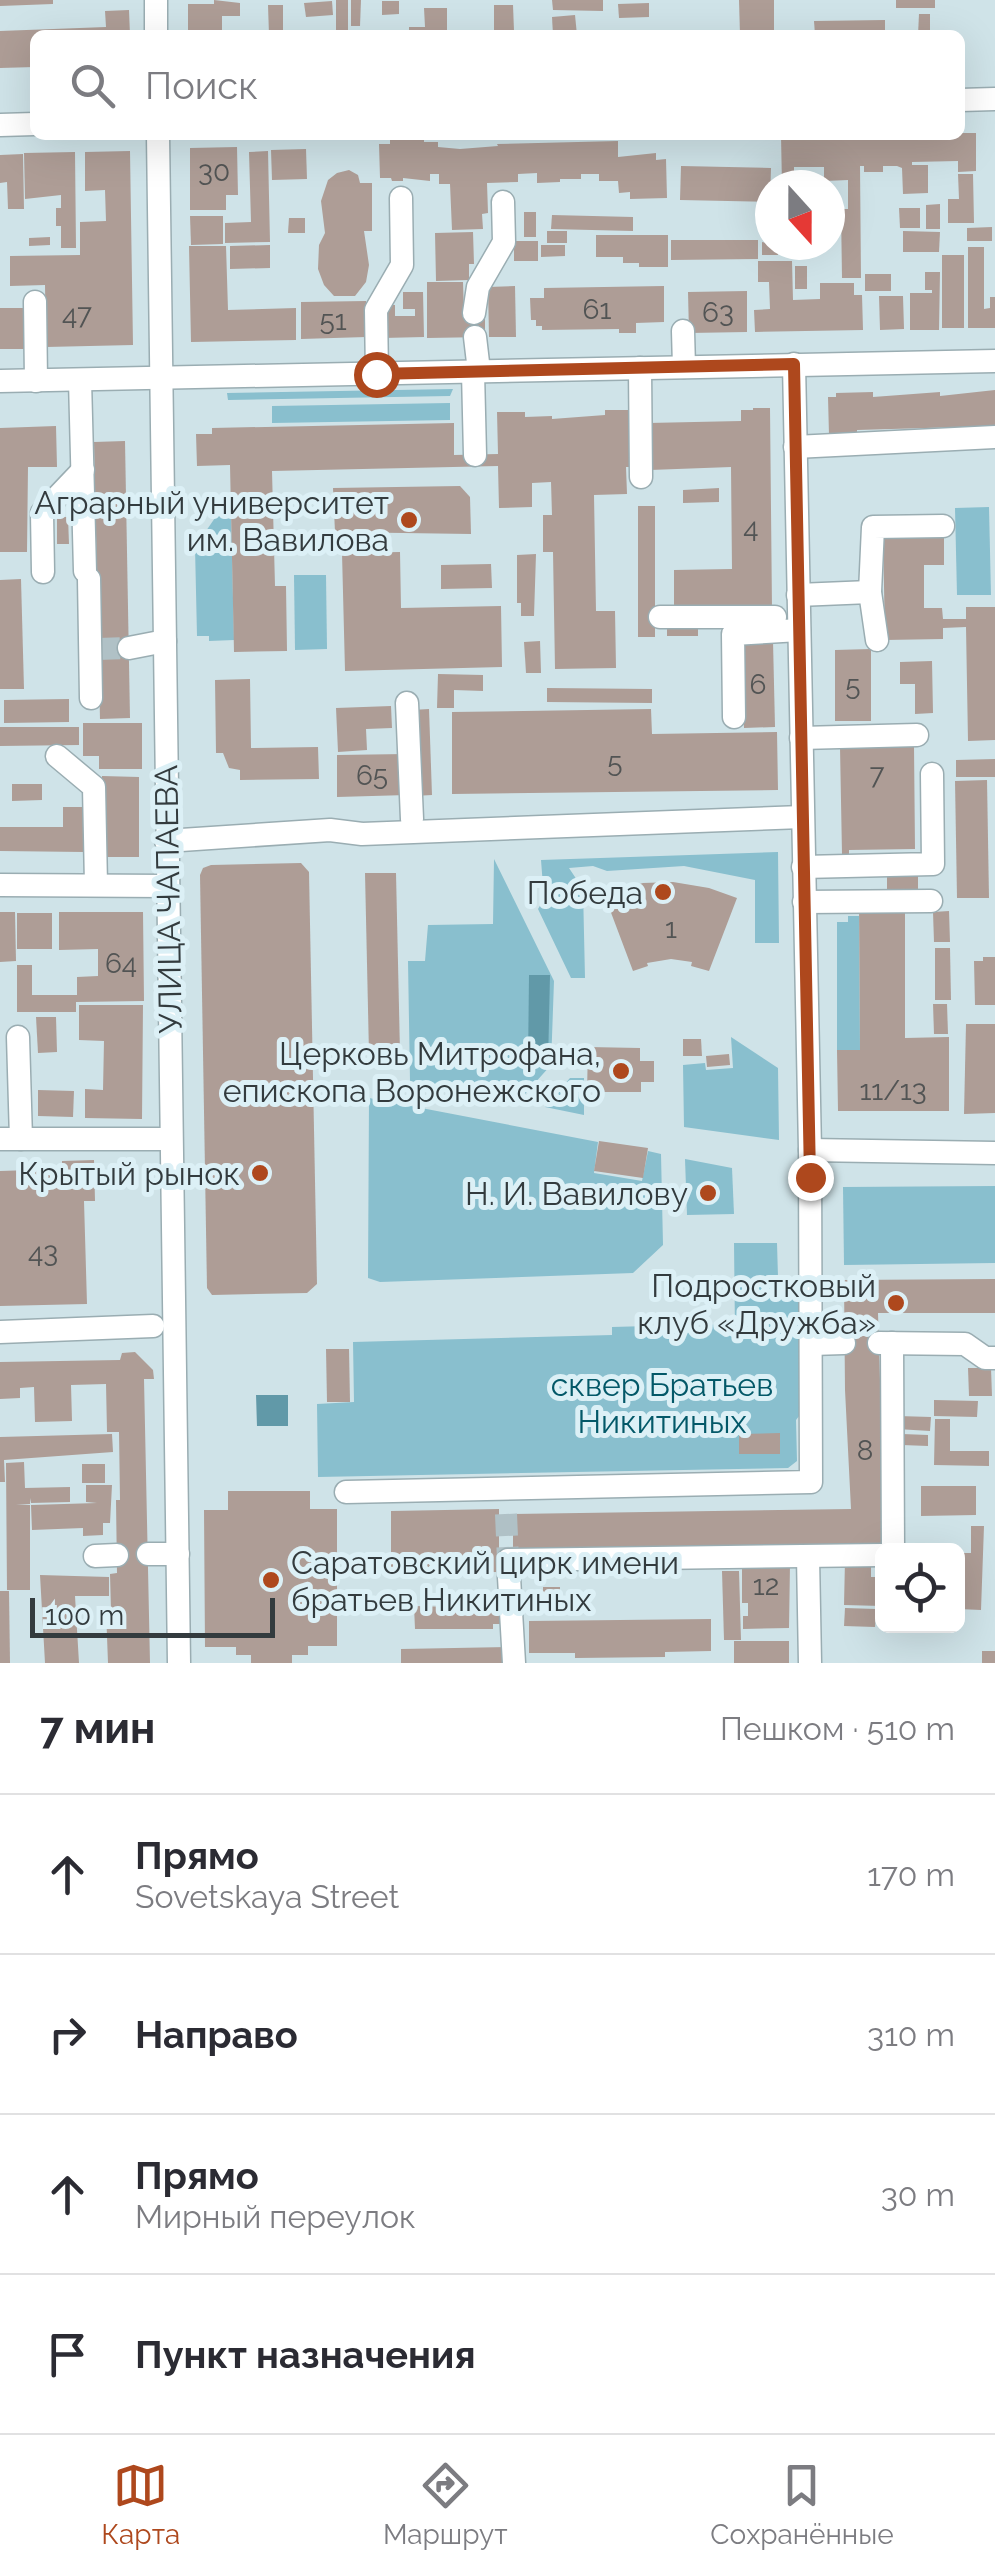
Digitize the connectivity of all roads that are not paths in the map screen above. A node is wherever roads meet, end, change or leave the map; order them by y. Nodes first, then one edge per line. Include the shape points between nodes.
1 (156, 0) edge
2 (156, 30) edge
3 (995, 99) edge
4 (965, 100) edge
5 (0, 124) edge
6 (30, 124) edge
7 (158, 140) edge
8 (401, 198) dead end
9 (504, 202) dead end
10 (35, 302) dead end
11 (474, 313) dead end
12 (677, 332) dead end
13 (475, 337) dead end
14 (995, 360) edge
15 (794, 364) junction
16 (678, 367) junction
17 (640, 368) junction
18 (476, 372) junction
19 (376, 374) junction
20 (161, 379) junction
21 (80, 380) junction
22 (36, 381) junction
23 (0, 382) edge
24 (995, 437) edge
25 (796, 447) junction
26 (475, 455) dead end
27 (83, 470) junction
28 (641, 478) dead end
29 (943, 526) dead end
30 (43, 572) dead end
31 (870, 592) junction
32 (798, 614) junction
33 (660, 617) dead end
34 (876, 640) dead end
35 (165, 642) junction
36 (129, 648) tunnel mouth
37 (91, 698) dead end
38 (408, 703) dead end
39 (734, 717) dead end
40 (917, 734) dead end
41 (801, 738) junction
42 (57, 756) dead end
43 (932, 774) dead end
44 (802, 812) junction
45 (412, 818) junction
46 (330, 830) junction
47 (166, 840) junction
48 (803, 867) junction
49 (0, 885) edge
50 (96, 886) junction
51 (167, 886) junction
52 (931, 901) dead end
53 (804, 902) junction
54 (18, 1037) dead end
55 (10, 1139) edge
56 (171, 1139) junction
57 (810, 1150) junction
58 (995, 1152) edge
59 (154, 1326) dead end
60 (0, 1332) edge
61 (812, 1344) junction
62 (844, 1344) dead end
63 (995, 1358) edge
64 (346, 1492) dead end
65 (894, 1543) edge
66 (148, 1554) dead end
67 (178, 1554) junction
68 (875, 1555) edge
69 (808, 1557) junction
70 (179, 1663) edge
71 (514, 1663) edge
72 (810, 1663) edge

1 - 2 street
3 - 4 street
5 - 6 street
7 - 20 street, УЛИЦА ЧАПАЕВА
8 - 19 street via 402,265 376,310
9 - 11 street via 504,242 478,287
10 - 22 street
12 - 16 street
13 - 18 street
14 - 15 street
15 - 16 street
15 - 25 street
16 - 17 street
17 - 18 street
17 - 28 street
18 - 19 street
18 - 26 street
19 - 20 street
20 - 21 street
20 - 35 street, УЛИЦА ЧАПАЕВА
21 - 22 street
21 - 27 street
22 - 23 street
24 - 25 street
25 - 32 street
27 - 30 street via 42,512
27 - 37 street
29 - 31 street via 873,528
31 - 32 street
31 - 34 street
32 - 33 street
32 - 39 street via 733,634
32 - 41 street
35 - 36 street
35 - 47 street, УЛИЦА ЧАПАЕВА
38 - 45 street
40 - 41 street
41 - 44 street
42 - 50 street via 94,787
43 - 48 street via 932,864
44 - 45 street
44 - 46 street via 362,834
44 - 48 street
45 - 46 street via 360,820
46 - 47 street
47 - 51 street, УЛИЦА ЧАПАЕВА
48 - 53 street
49 - 50 street
50 - 51 street
51 - 56 street, УЛИЦА ЧАПАЕВА
52 - 53 street
53 - 57 street
54 - 55 street
55 - 56 street
56 - 67 street, УЛИЦА ЧАПАЕВА
57 - 58 street
57 - 61 street
59 - 60 street
61 - 62 street
61 - 64 street via 811,1482 505,1499
63 - 65 street via 965,1344 885,1343
66 - 67 street
67 - 70 street, УЛИЦА ЧАПАЕВА
68 - 69 street
69 - 71 street via 508,1560
69 - 72 street

